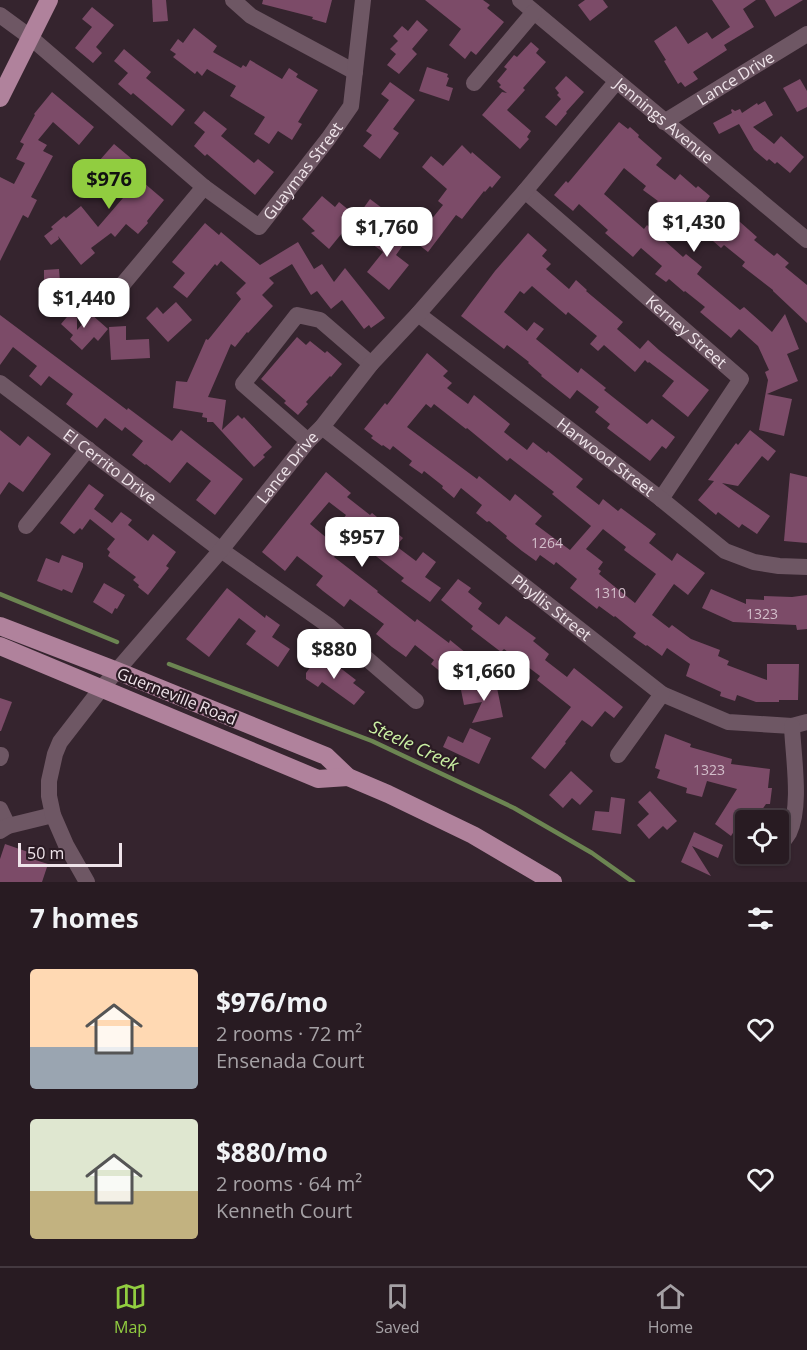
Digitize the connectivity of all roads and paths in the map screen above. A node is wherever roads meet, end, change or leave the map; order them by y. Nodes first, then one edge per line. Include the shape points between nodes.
1 (49, 0) edge
2 (232, 0) edge
3 (363, 0) edge
4 (520, 0) edge
5 (534, 12) junction
6 (0, 15) edge
7 (807, 34) edge
8 (30, 38) junction
9 (355, 72) junction
10 (617, 81) junction
11 (474, 83) dead end
12 (0, 98) edge
13 (664, 122) junction
14 (204, 187) junction
15 (525, 191) junction
16 (807, 240) edge
17 (123, 284) dead end
18 (418, 314) junction
19 (371, 364) junction
20 (0, 383) edge
21 (322, 427) junction
22 (308, 441) junction
23 (88, 449) junction
24 (661, 499) junction
25 (26, 526) dead end
26 (221, 550) junction
27 (807, 567) edge
28 (0, 626) edge
29 (0, 646) edge
30 (117, 671) junction
31 (101, 689) junction
32 (662, 694) junction
33 (416, 701) dead end
34 (799, 724) edge
35 (618, 755) dead end
36 (348, 777) junction
37 (0, 809) edge
38 (52, 815) junction
39 (4, 828) edge
40 (789, 834) edge
41 (87, 882) edge
42 (553, 882) edge

1 - 8 main road
2 - 9 street via 251,16
3 - 9 street, Guaymas Street
4 - 5 street, Jennings Avenue
5 - 10 street, Jennings Avenue
5 - 11 street
6 - 8 street, Guaymas Street
7 - 13 street, Lance Drive
8 - 12 main road
8 - 14 street, Guaymas Street
9 - 14 street, Guaymas Street via 351,106 259,227
10 - 13 street, Jennings Avenue
10 - 15 street, Lance Drive
13 - 16 street, Jennings Avenue
14 - 17 street
15 - 18 street, Lance Drive
15 - 24 street, Kerney Street via 741,379
18 - 19 street, Lance Drive
18 - 24 street, Harwood Street
19 - 21 street, Lance Drive
19 - 22 street via 320,320 297,315 243,384
20 - 23 street, El Cerrito Drive
21 - 22 street, Lance Drive
21 - 32 street, Phyllis Street
22 - 26 street, Lance Drive
23 - 25 street
23 - 26 street, El Cerrito Drive
24 - 27 street, Harwood Street via 725,551 754,562
26 - 30 street, Lance Drive
26 - 33 street, El Cerrito Drive via 329,626
28 - 30 main road, Guerneville Road
29 - 31 main road, Guerneville Road
30 - 31 street, Lance Drive
30 - 36 main road, Guerneville Road via 326,756
31 - 36 main road, Guerneville Road via 318,779
31 - 38 street, Lance Drive via 55,754 49,782
32 - 34 street, Phyllis Street via 728,722
32 - 35 street
34 - 40 street via 796,806
36 - 42 main road, Guerneville Road via 473,835
37 - 39 street
38 - 39 street
38 - 41 street, Lance Drive

